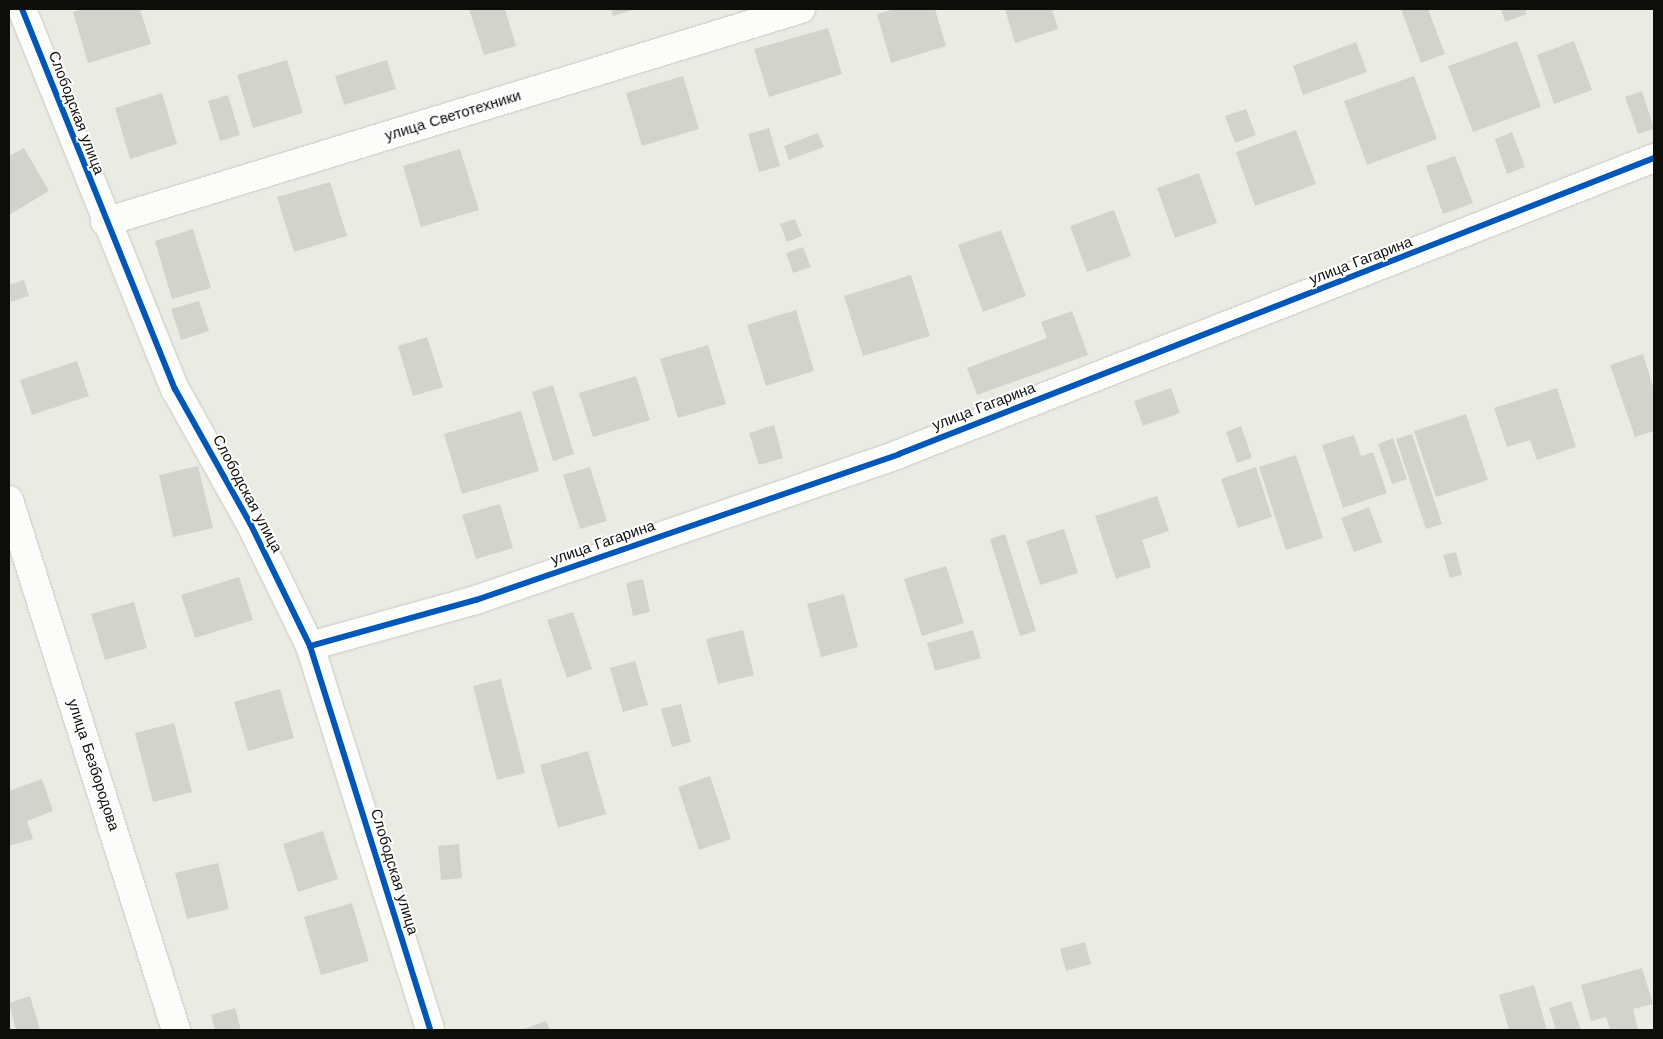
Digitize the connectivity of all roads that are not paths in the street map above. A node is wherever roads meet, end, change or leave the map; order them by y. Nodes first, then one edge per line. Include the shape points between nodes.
1 (22, 9) edge
2 (801, 9) edge
3 (1654, 158) edge
4 (106, 222) junction
5 (9, 500) edge
6 (310, 646) junction
7 (176, 1030) edge
8 (430, 1030) edge

1 - 4 street, Слободская улица
2 - 4 street, улица Светотехники
3 - 6 street, улица Гагарина via 899,454 476,600
4 - 6 street, Слободская улица via 175,389 250,523
5 - 7 street, улица Безбородова
6 - 8 street, Слободская улица

